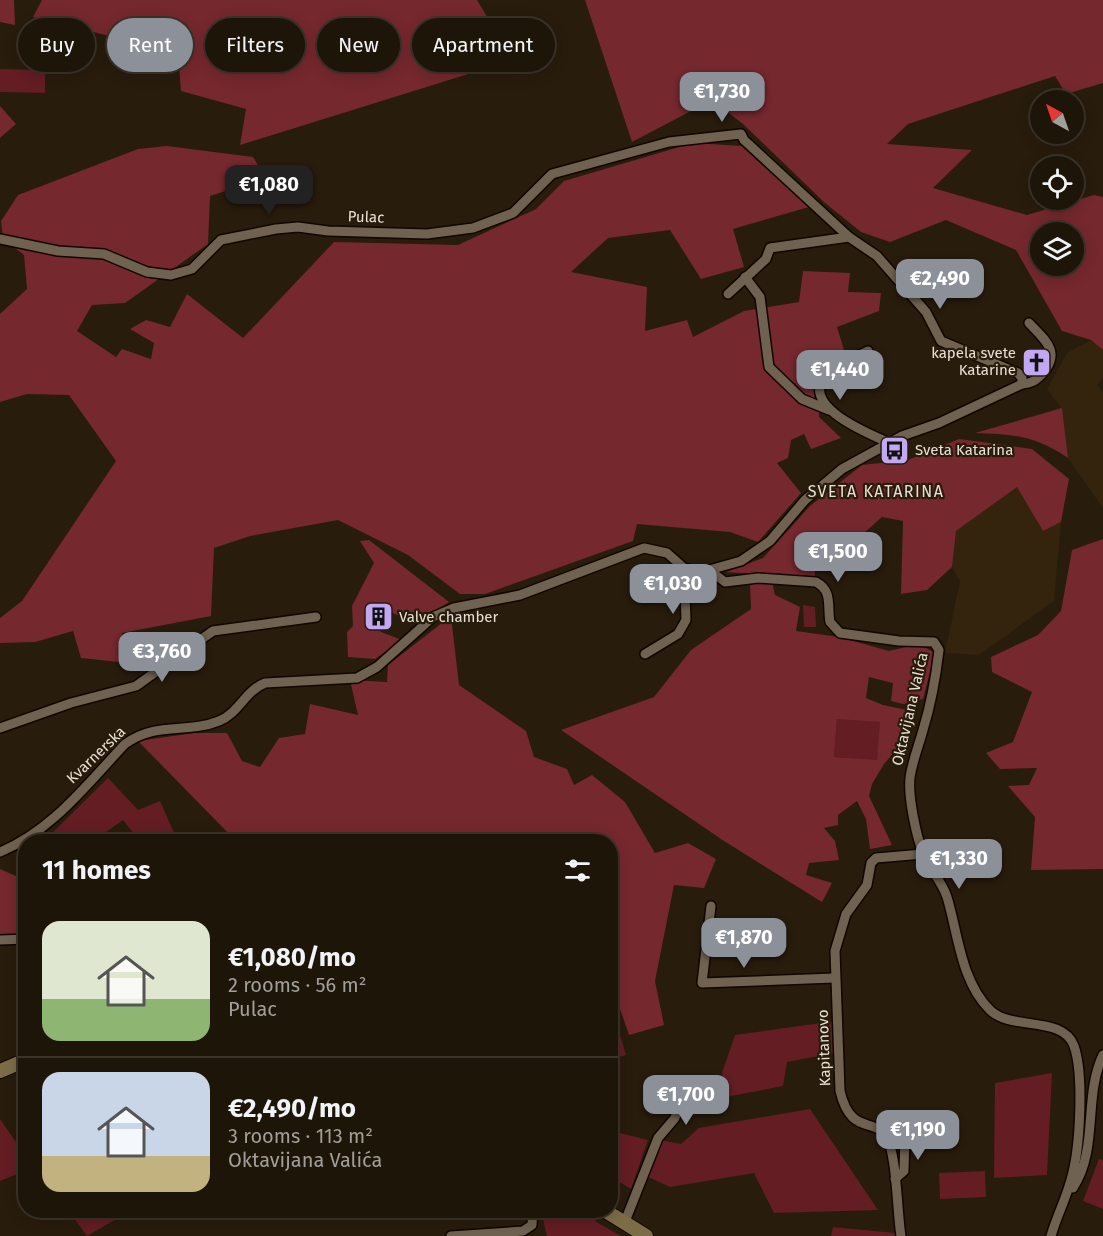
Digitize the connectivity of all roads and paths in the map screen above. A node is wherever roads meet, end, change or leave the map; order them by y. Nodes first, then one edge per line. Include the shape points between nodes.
1 (849, 237) junction
2 (0, 239) edge
3 (745, 277) junction
4 (728, 294) dead end
5 (1029, 323) dead end
6 (868, 351) dead end
7 (1022, 384) junction
8 (829, 410) junction
9 (892, 444) junction
10 (684, 568) junction
11 (709, 570) junction
12 (316, 617) dead end
13 (645, 654) dead end
14 (360, 676) joint
15 (0, 728) edge
16 (37, 834) edge
17 (18, 848) edge
18 (0, 852) edge
19 (923, 854) junction
20 (711, 906) dead end
21 (18, 939) edge
22 (0, 940) edge
23 (834, 978) junction
24 (1103, 1055) edge
25 (18, 1063) edge
26 (0, 1071) edge
27 (682, 1095) dead end
28 (918, 1121) dead end
29 (895, 1179) junction
30 (1068, 1191) junction
31 (532, 1218) edge
32 (615, 1218) edge
33 (624, 1224) junction
34 (451, 1236) edge
35 (646, 1236) edge
36 (901, 1236) edge
37 (1051, 1236) edge

1 - 2 street, Pulac via 741,134 669,142 552,174 513,213 473,228 427,234 298,227 265,230 221,240 192,269 171,275 147,272 104,254 58,251
1 - 3 street via 770,248 766,259
1 - 7 street via 877,256 926,312 941,341 1018,373
3 - 4 street
3 - 8 street via 760,297 769,367 802,399
5 - 7 street, Oktavijana Valića via 1045,340 1052,359 1034,382
6 - 8 street via 841,363 821,381 820,394
7 - 9 street, Oktavijana Valića via 902,436
8 - 9 street
9 - 11 street, Oktavijana Valića via 826,480 751,556
10 - 11 street, Oktavijana Valića
10 - 13 street via 686,620 678,634
10 - 14 street, Oktavijana Valića via 667,553 644,548 520,594 454,608 433,617 377,667
11 - 19 street, Oktavijana Valića via 725,582 758,578 816,582 829,593 830,622 840,633 934,642 939,650 938,659 910,777 910,796
12 - 15 street via 213,631 136,687
14 - 16 street, Kvarnerska via 266,683 250,692 221,721 140,734 125,744
17 - 18 street, Kvarnerska
19 - 23 street, Kapitanovo via 882,856 871,863 867,885 846,914 835,951
19 - 30 street, Oktavijana Valića via 947,896 963,960 988,1009 1005,1018 1060,1030 1071,1038 1079,1118 1077,1152
20 - 23 street via 702,982
21 - 22 street
23 - 29 street, Kapitanovo via 844,1107 860,1124 887,1138
24 - 30 street, Oktavijana Valića via 1086,1164 1074,1188
25 - 26 main road
27 - 33 street via 675,1118 658,1138
28 - 29 street via 905,1136 904,1171
29 - 36 street, Kapitanovo
30 - 37 street, Oktavijana Valića
31 - 34 street via 532,1226 523,1231
32 - 33 main road
33 - 35 main road

